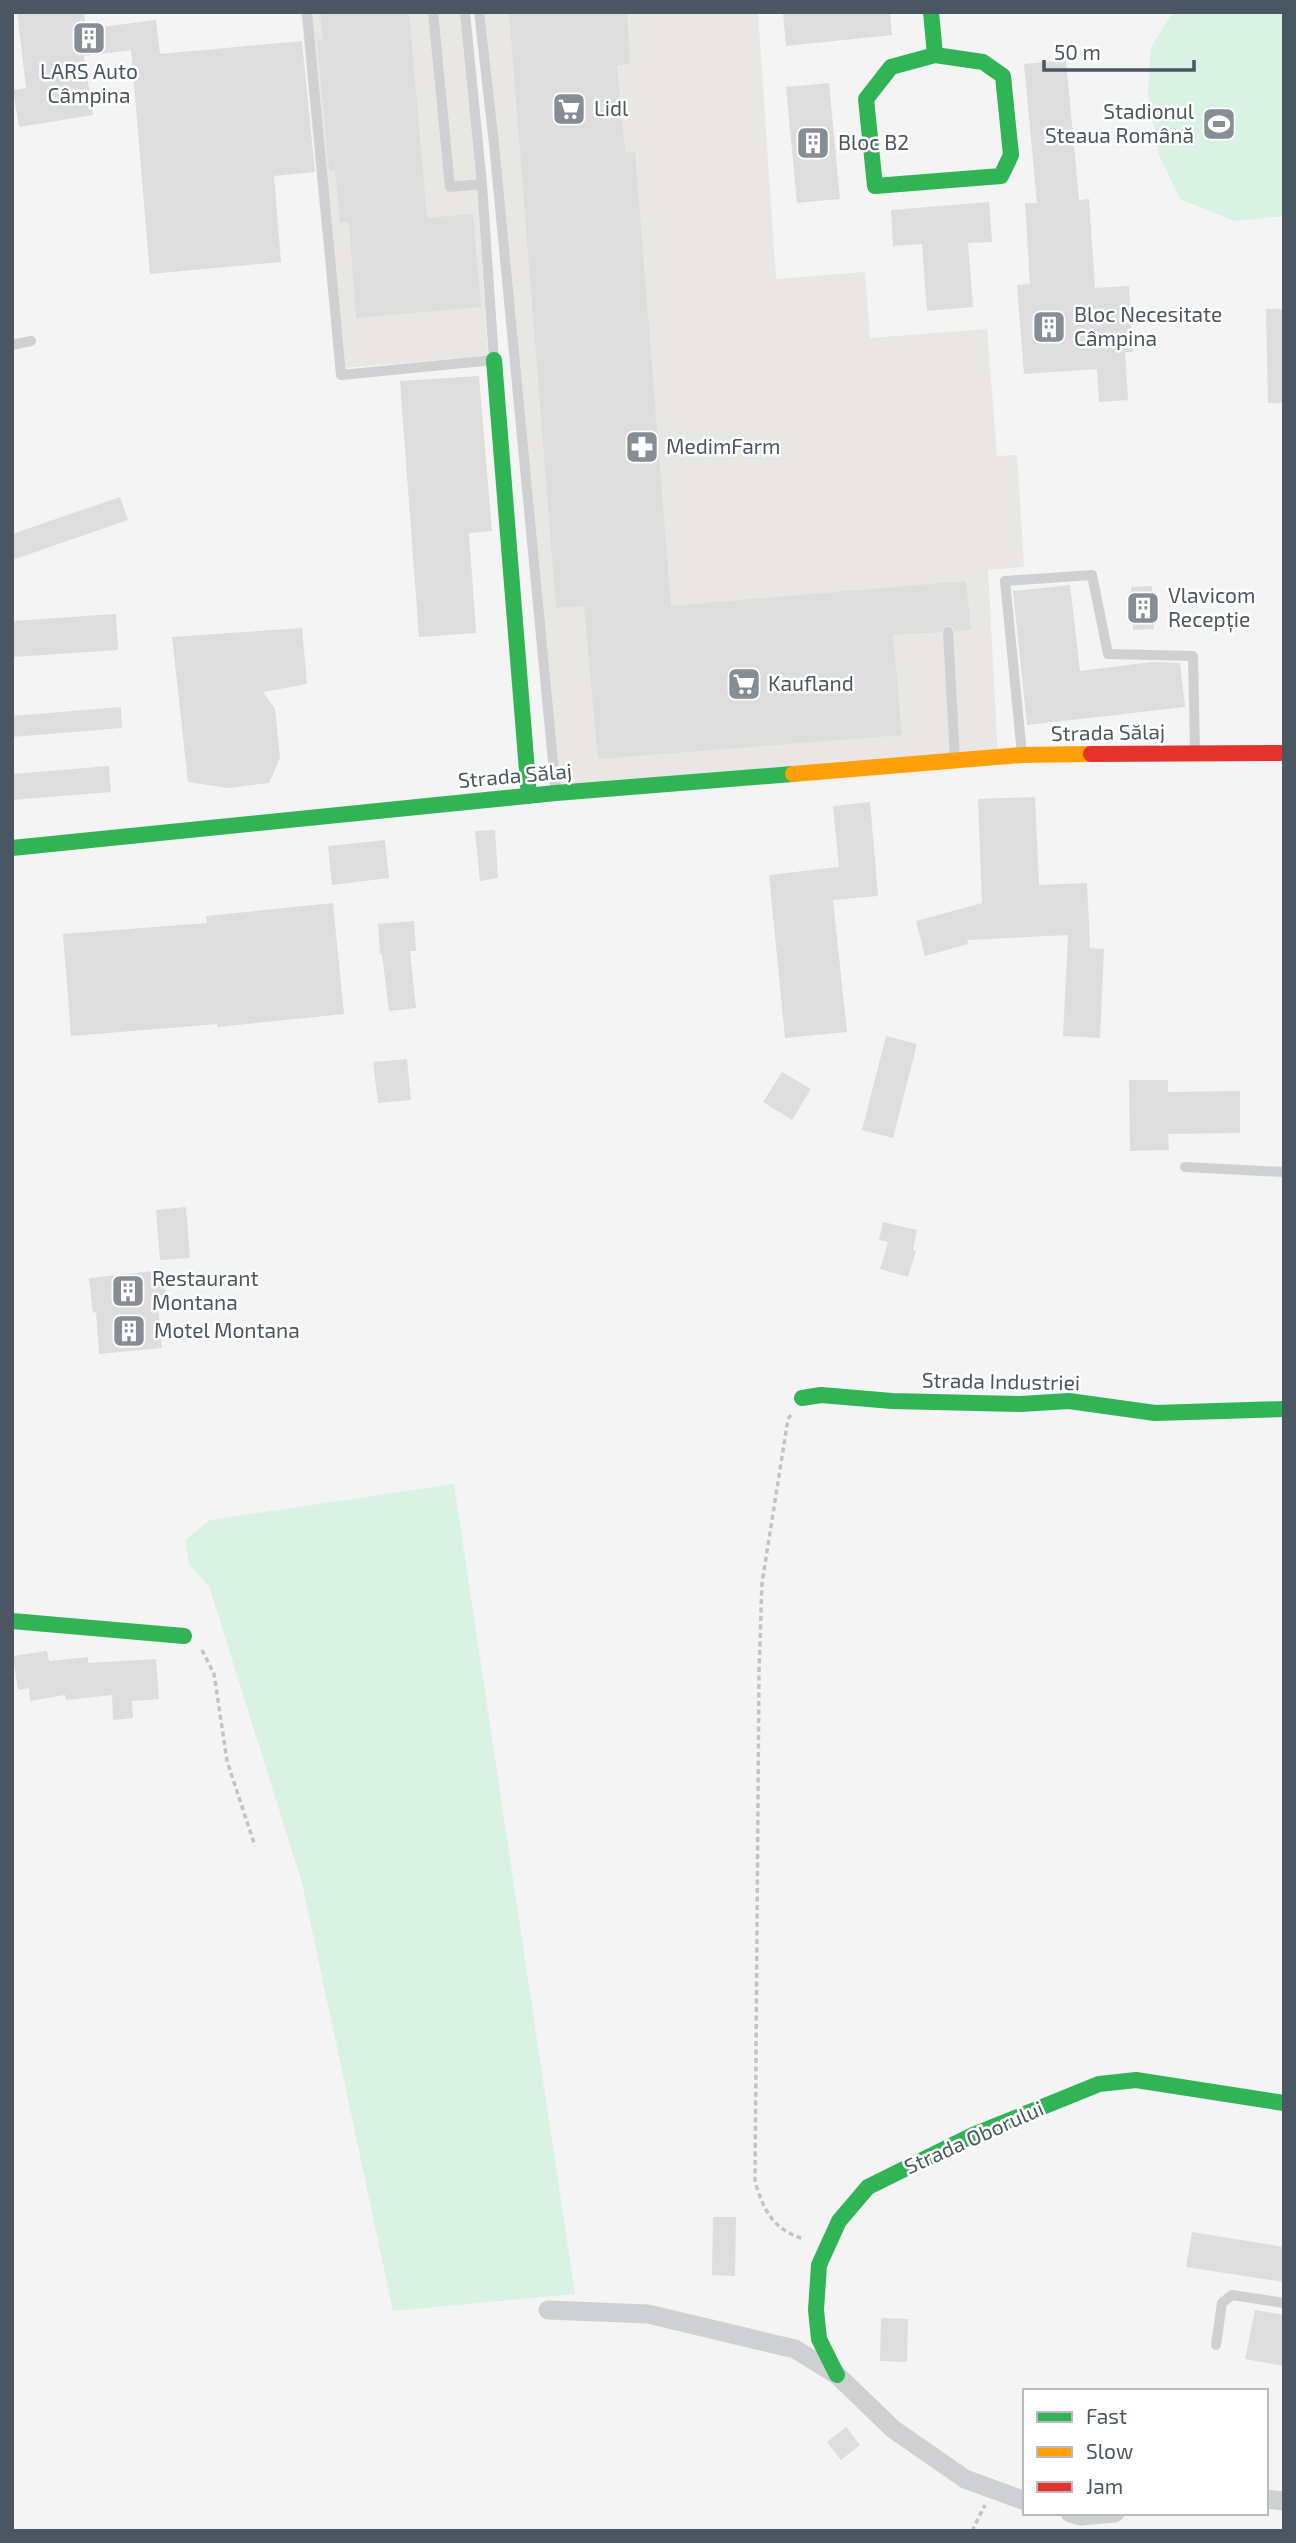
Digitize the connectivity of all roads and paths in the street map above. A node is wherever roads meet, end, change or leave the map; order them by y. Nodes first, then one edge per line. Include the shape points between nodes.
1 (307, 12) edge
2 (433, 12) edge
3 (465, 12) edge
4 (479, 12) edge
5 (931, 12) edge
6 (935, 55) junction
7 (482, 184) junction
8 (31, 341) dead end
9 (12, 345) edge
10 (494, 360) junction
11 (948, 632) dead end
12 (1195, 753) junction
13 (1284, 753) edge
14 (1022, 755) junction
15 (955, 761) junction
16 (556, 793) junction
17 (529, 796) junction
18 (12, 848) edge
19 (1185, 1167) dead end
20 (1284, 1172) edge
21 (802, 1398) joint
22 (1284, 1409) edge
23 (12, 1621) edge
24 (184, 1636) joint
25 (255, 1846) dead end
26 (1284, 2103) edge
27 (826, 2246) junction
28 (1284, 2303) edge
29 (548, 2310) dead end
30 (1216, 2345) dead end
31 (837, 2375) junction
32 (992, 2490) junction
33 (1023, 2500) edge
34 (972, 2531) edge

1 - 10 lane via 341,375
2 - 7 lane via 450,187
3 - 7 lane
4 - 16 lane
5 - 6 street
6 - 6 street via 891,67 866,99 875,186 1001,176 1011,155 1003,76 982,62
7 - 10 lane
8 - 9 lane
10 - 17 street
11 - 15 lane
12 - 13 street, Strada Sălaj
12 - 14 street, Strada Sălaj
12 - 14 lane, Strada Sălaj via 1193,656 1108,654 1092,575 1005,581
14 - 15 street, Strada Sălaj
15 - 16 street, Strada Sălaj
16 - 17 street, Strada Sălaj
17 - 18 street, Strada Sălaj
19 - 20 lane
21 - 22 street, Strada Industriei via 821,1395 1021,1404 1069,1401 1155,1413
21 - 27 path via 788,1419 762,1583 755,2182 765,2212 799,2238
23 - 24 street
24 - 25 path via 198,1643 214,1674 228,1761
26 - 27 street, Strada Oborului via 1136,2080 1099,2084 973,2135 868,2187 839,2221
27 - 31 street, Strada Oborului via 819,2265 816,2310 820,2339
28 - 30 lane via 1232,2295 1222,2303
29 - 31 street, Strada Oborului via 648,2314 795,2349
31 - 32 street, Strada Oborului via 893,2429 965,2479
32 - 33 street, Strada Oborului
32 - 34 path

